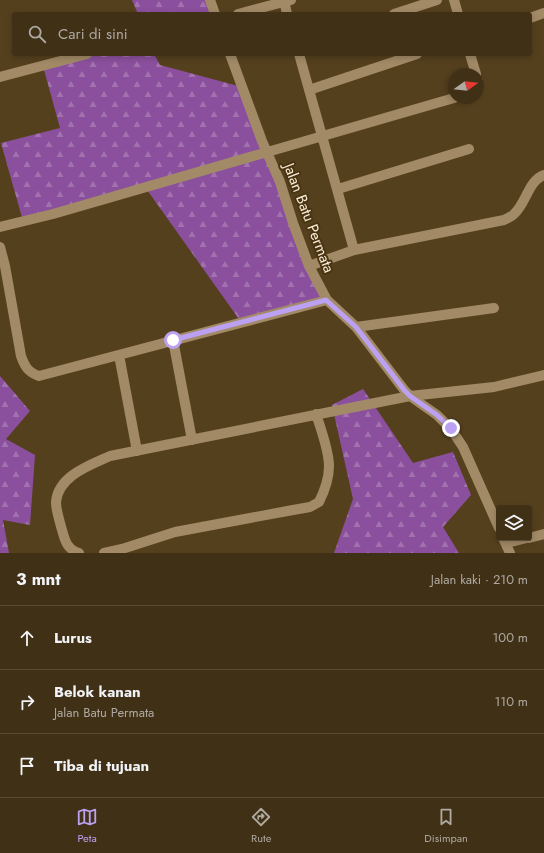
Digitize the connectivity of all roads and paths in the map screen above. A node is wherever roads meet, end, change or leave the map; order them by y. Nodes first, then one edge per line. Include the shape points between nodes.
1 (210, 0) edge
2 (437, 0) edge
3 (454, 0) edge
4 (286, 1) edge
5 (215, 12) edge
6 (245, 12) edge
7 (287, 12) edge
8 (400, 12) edge
9 (457, 12) edge
10 (544, 13) edge
11 (532, 17) edge
12 (79, 56) edge
13 (231, 56) edge
14 (300, 56) edge
15 (411, 56) edge
16 (471, 56) edge
17 (474, 68) edge
18 (0, 77) edge
19 (309, 90) junction
20 (448, 100) edge
21 (322, 135) junction
22 (469, 149) dead end
23 (267, 152) junction
24 (544, 175) edge
25 (338, 188) junction
26 (0, 227) edge
27 (0, 247) edge
28 (354, 250) junction
29 (309, 266) junction
30 (326, 300) junction
31 (494, 308) dead end
32 (356, 327) junction
33 (173, 340) junction
34 (119, 354) junction
35 (544, 375) edge
36 (410, 396) junction
37 (316, 414) junction
38 (192, 440) junction
39 (137, 451) junction
40 (496, 521) edge
41 (544, 534) edge
42 (532, 537) edge
43 (504, 541) edge
44 (79, 553) edge
45 (104, 553) edge
46 (510, 553) edge

1 - 5 street
2 - 8 street
3 - 9 street
4 - 6 street
4 - 7 street
10 - 11 street
12 - 18 street
13 - 23 street, Jalan Batu Permata
14 - 19 street
15 - 19 street
16 - 17 street
19 - 21 street
20 - 21 street
21 - 23 street
21 - 25 street
22 - 25 street
23 - 26 street
23 - 29 street, Jalan Batu Permata
24 - 28 street via 532,185 526,200 515,214 504,220
25 - 28 street
27 - 34 street via 21,356 25,367 31,373 39,376
28 - 29 street
29 - 30 street, Jalan Batu Permata
30 - 32 street, Jalan Batu Permata
30 - 33 street
31 - 32 street
32 - 36 street, Jalan Batu Permata
33 - 34 street
33 - 38 street
34 - 39 street
35 - 36 street via 494,387
36 - 37 street
36 - 40 street, Jalan Batu Permata via 451,428 463,447
37 - 38 street
37 - 45 street via 329,467 319,502 310,507 175,532
38 - 39 street
39 - 44 street via 110,456 74,473 59,492 56,503 60,524 67,544
41 - 42 street
43 - 46 street

